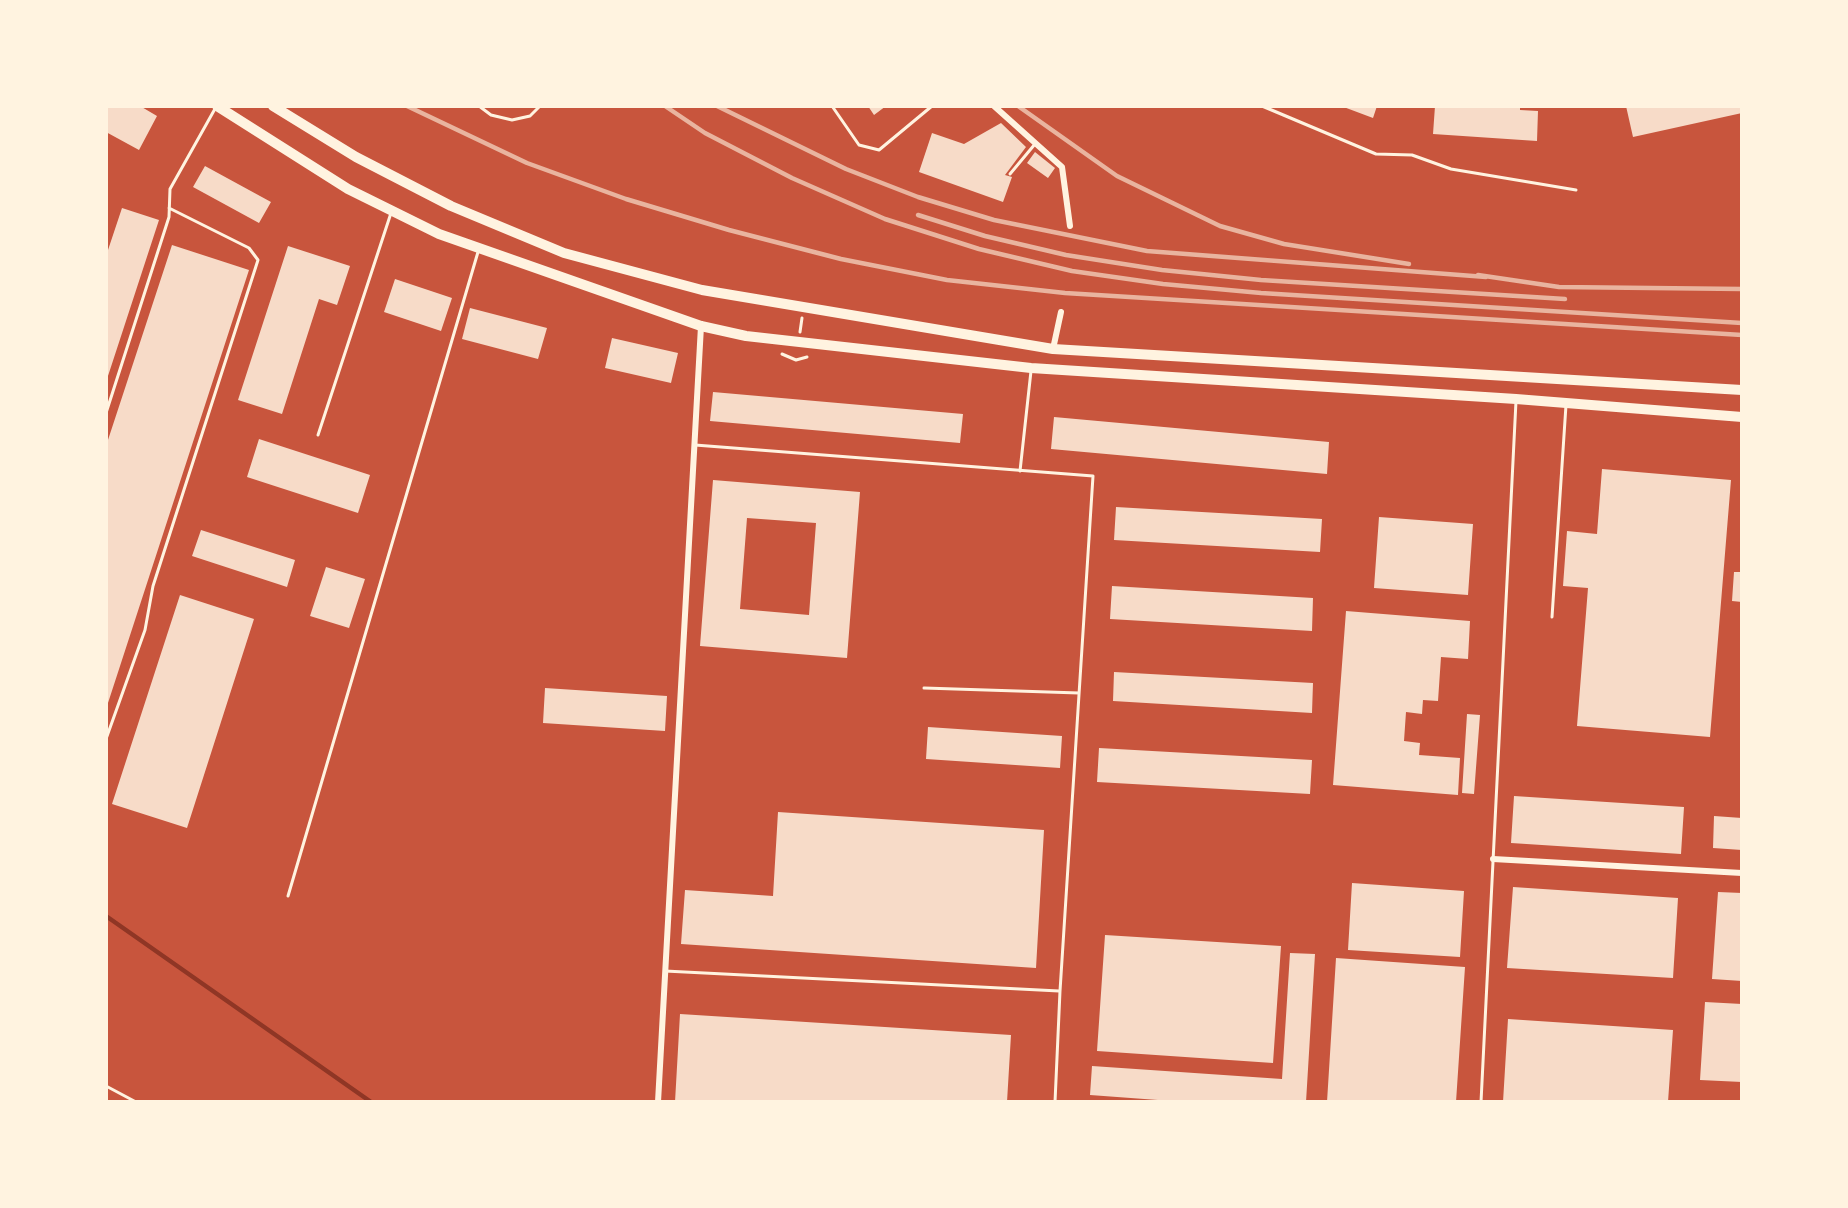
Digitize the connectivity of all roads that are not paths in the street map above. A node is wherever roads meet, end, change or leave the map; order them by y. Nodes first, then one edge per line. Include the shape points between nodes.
1 (216, 106) edge
2 (273, 106) edge
3 (479, 106) edge
4 (540, 106) edge
5 (832, 106) edge
6 (932, 106) edge
7 (994, 106) edge
8 (1262, 106) edge
9 (1036, 143) junction
10 (1010, 174) dead end
11 (1576, 190) dead end
12 (170, 208) junction
13 (391, 211) junction
14 (1070, 226) dead end
15 (479, 250) junction
16 (1061, 312) dead end
17 (701, 326) junction
18 (1053, 349) junction
19 (1031, 368) junction
20 (1742, 390) edge
21 (1516, 399) junction
22 (1566, 403) junction
23 (106, 413) edge
24 (1742, 417) edge
25 (318, 435) dead end
26 (695, 445) junction
27 (1020, 471) junction
28 (1552, 617) dead end
29 (924, 688) dead end
30 (1079, 693) junction
31 (106, 739) edge
32 (1493, 859) junction
33 (1742, 873) edge
34 (288, 896) dead end
35 (665, 971) junction
36 (1060, 992) junction
37 (658, 1101) edge
38 (1055, 1101) edge
39 (1481, 1101) edge

1 - 12 lane via 170,189
1 - 13 highway via 348,189
2 - 18 highway via 356,157 451,206 564,253 702,290
3 - 4 lane via 491,115 512,120 530,116
5 - 6 lane via 859,145 879,150
7 - 9 street
8 - 11 lane via 1376,154 1412,155 1451,169
9 - 10 lane
9 - 14 street via 1062,167
12 - 23 lane
12 - 31 lane via 249,248 258,260 153,586 145,630
13 - 15 highway
13 - 25 lane
15 - 17 highway
15 - 34 lane
16 - 18 street
17 - 19 highway via 746,336
17 - 26 street
18 - 20 highway
19 - 21 highway
19 - 27 lane
21 - 22 highway
21 - 32 lane
22 - 24 highway
22 - 28 lane
26 - 27 lane
26 - 35 street
27 - 30 lane via 1094,476
29 - 30 lane
30 - 36 lane
32 - 33 street
32 - 39 lane
35 - 36 lane
35 - 37 street
36 - 38 lane

